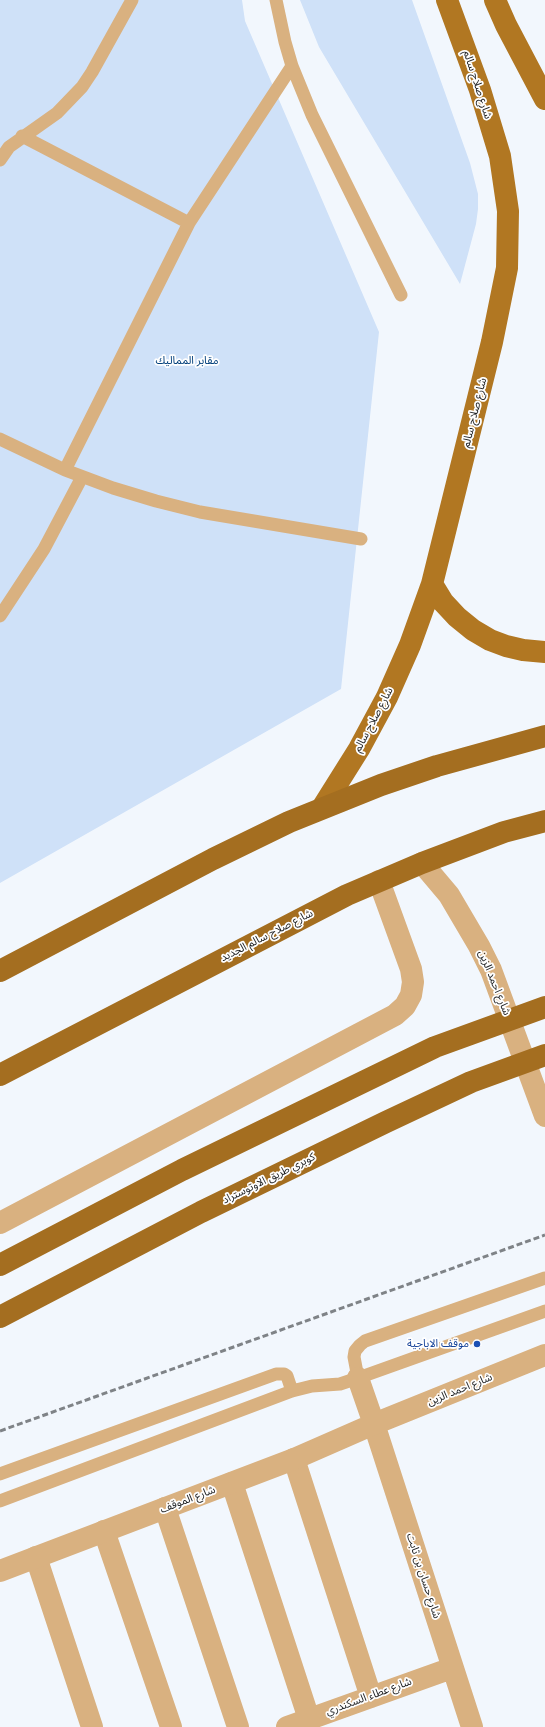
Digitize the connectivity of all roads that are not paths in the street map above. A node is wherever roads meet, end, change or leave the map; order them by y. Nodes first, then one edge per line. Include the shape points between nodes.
1 (132, 0) edge
2 (276, 0) edge
3 (447, 0) edge
4 (496, 0) edge
5 (292, 66) junction
6 (545, 99) edge
7 (22, 136) junction
8 (0, 160) edge
9 (189, 223) junction
10 (401, 295) dead end
11 (0, 439) edge
12 (64, 470) junction
13 (82, 477) junction
14 (361, 539) dead end
15 (432, 584) junction
16 (0, 616) edge
17 (545, 652) edge
18 (545, 736) edge
19 (322, 808) junction
20 (545, 821) edge
21 (422, 862) junction
22 (379, 880) junction
23 (0, 970) edge
24 (545, 1007) edge
25 (545, 1055) edge
26 (0, 1075) edge
27 (545, 1116) edge
28 (0, 1223) edge
29 (0, 1265) edge
30 (545, 1278) edge
31 (545, 1311) edge
32 (0, 1317) edge
33 (545, 1355) edge
34 (358, 1378) junction
35 (292, 1391) junction
36 (374, 1424) junction
37 (294, 1459) junction
38 (0, 1474) edge
39 (232, 1483) junction
40 (0, 1501) edge
41 (165, 1508) junction
42 (104, 1531) junction
43 (36, 1557) junction
44 (0, 1571) edge
45 (452, 1668) junction
46 (371, 1697) junction
47 (308, 1719) junction
48 (92, 1727) edge
49 (171, 1727) edge
50 (238, 1727) edge
51 (287, 1727) edge
52 (472, 1727) edge

1 - 7 lane via 82,87 57,113
2 - 5 lane
3 - 15 main road, شارع صلاح سالم via 480,90 498,149 508,211 507,268 492,342
4 - 6 main road via 506,25
5 - 9 lane
5 - 10 lane via 312,115
7 - 8 lane via 9,147
7 - 9 lane
9 - 12 lane
11 - 12 lane
12 - 13 lane
13 - 14 lane via 156,502 200,512
13 - 16 lane via 44,550
15 - 17 main road via 443,602 473,630 506,646
15 - 19 main road, شارع صلاح سالم via 410,645 387,697 359,749
18 - 19 highway via 437,766
19 - 23 highway via 250,840
20 - 21 highway, شارع صلاح سالم الجديد via 504,832
21 - 22 highway, شارع صلاح سالم الجديد
21 - 27 street, شارع احمد الزين via 449,895 491,970
22 - 26 highway, شارع صلاح سالم الجديد
22 - 28 street via 411,969 413,982 405,1006 395,1015
24 - 29 highway, bridge via 435,1047 182,1170
25 - 32 highway, كوبري طريق الاوتوستراد, bridge via 471,1082 386,1122 201,1212
30 - 34 lane via 365,1341 355,1351
31 - 34 lane
33 - 36 street, شارع احمد الزين
34 - 35 lane via 340,1384 312,1386
34 - 36 street, شارع حسان بن ثابت
35 - 38 lane via 287,1376 276,1374
35 - 40 lane
36 - 37 street, شارع الموقف
36 - 45 street, شارع حسان بن ثابت
37 - 39 street, شارع الموقف
37 - 46 street
39 - 41 street, شارع الموقف
39 - 47 street
41 - 42 street, شارع الموقف
41 - 50 street
42 - 43 street, شارع الموقف
42 - 49 street
43 - 44 street, شارع الموقف
43 - 48 street
45 - 46 street, شارع عطاء السكندري
45 - 52 street, شارع حسان بن ثابت
46 - 47 street, شارع عطاء السكندري
47 - 51 street, شارع عطاء السكندري

